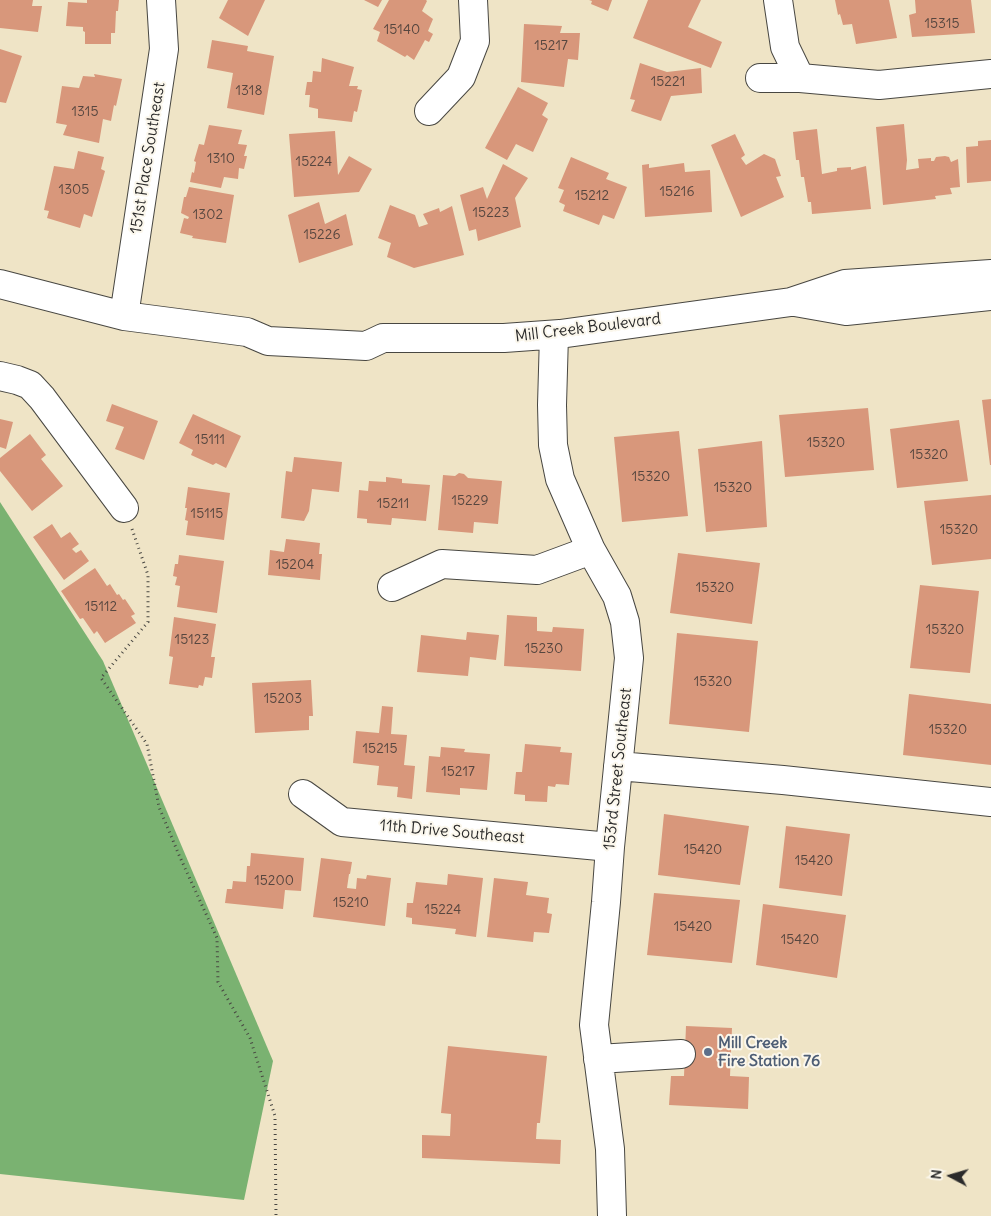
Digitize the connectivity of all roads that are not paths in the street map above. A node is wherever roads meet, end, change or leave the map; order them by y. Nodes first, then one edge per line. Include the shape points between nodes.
1 (161, 0) edge
2 (473, 0) edge
3 (778, 0) edge
4 (991, 74) edge
5 (760, 78) dead end
6 (800, 78) junction
7 (429, 111) dead end
8 (991, 274) edge
9 (0, 284) edge
10 (991, 296) edge
11 (791, 302) junction
12 (124, 316) junction
13 (554, 335) junction
14 (0, 376) edge
15 (124, 508) road end
16 (590, 550) junction
17 (392, 587) dead end
18 (618, 766) junction
19 (303, 794) dead end
20 (991, 802) edge
21 (610, 847) junction
22 (681, 1054) dead end
23 (598, 1059) junction
24 (612, 1216) edge

1 - 12 street, 151st Place Southeast via 164,50
2 - 7 street via 475,41 461,77
3 - 6 street via 785,47
4 - 6 street via 878,85
5 - 6 street
8 - 11 street, Mill Creek Boulevard via 845,284
9 - 12 street, Mill Creek Boulevard
10 - 11 street, Mill Creek Boulevard via 846,311
11 - 13 street, Mill Creek Boulevard
12 - 13 street, Mill Creek Boulevard via 247,332 268,341 366,346 383,338
13 - 16 street, 153rd Street Southeast via 553,445 560,479
14 - 15 street via 30,385
16 - 17 street via 537,570 442,564
16 - 18 street, 153rd Street Southeast via 617,596 625,622 629,658
18 - 20 street
18 - 21 street, 153rd Street Southeast
19 - 21 street, 11th Drive Southeast via 342,822
21 - 23 street, 153rd Street Southeast via 594,1025
22 - 23 street
23 - 24 street, 153rd Street Southeast via 610,1149

